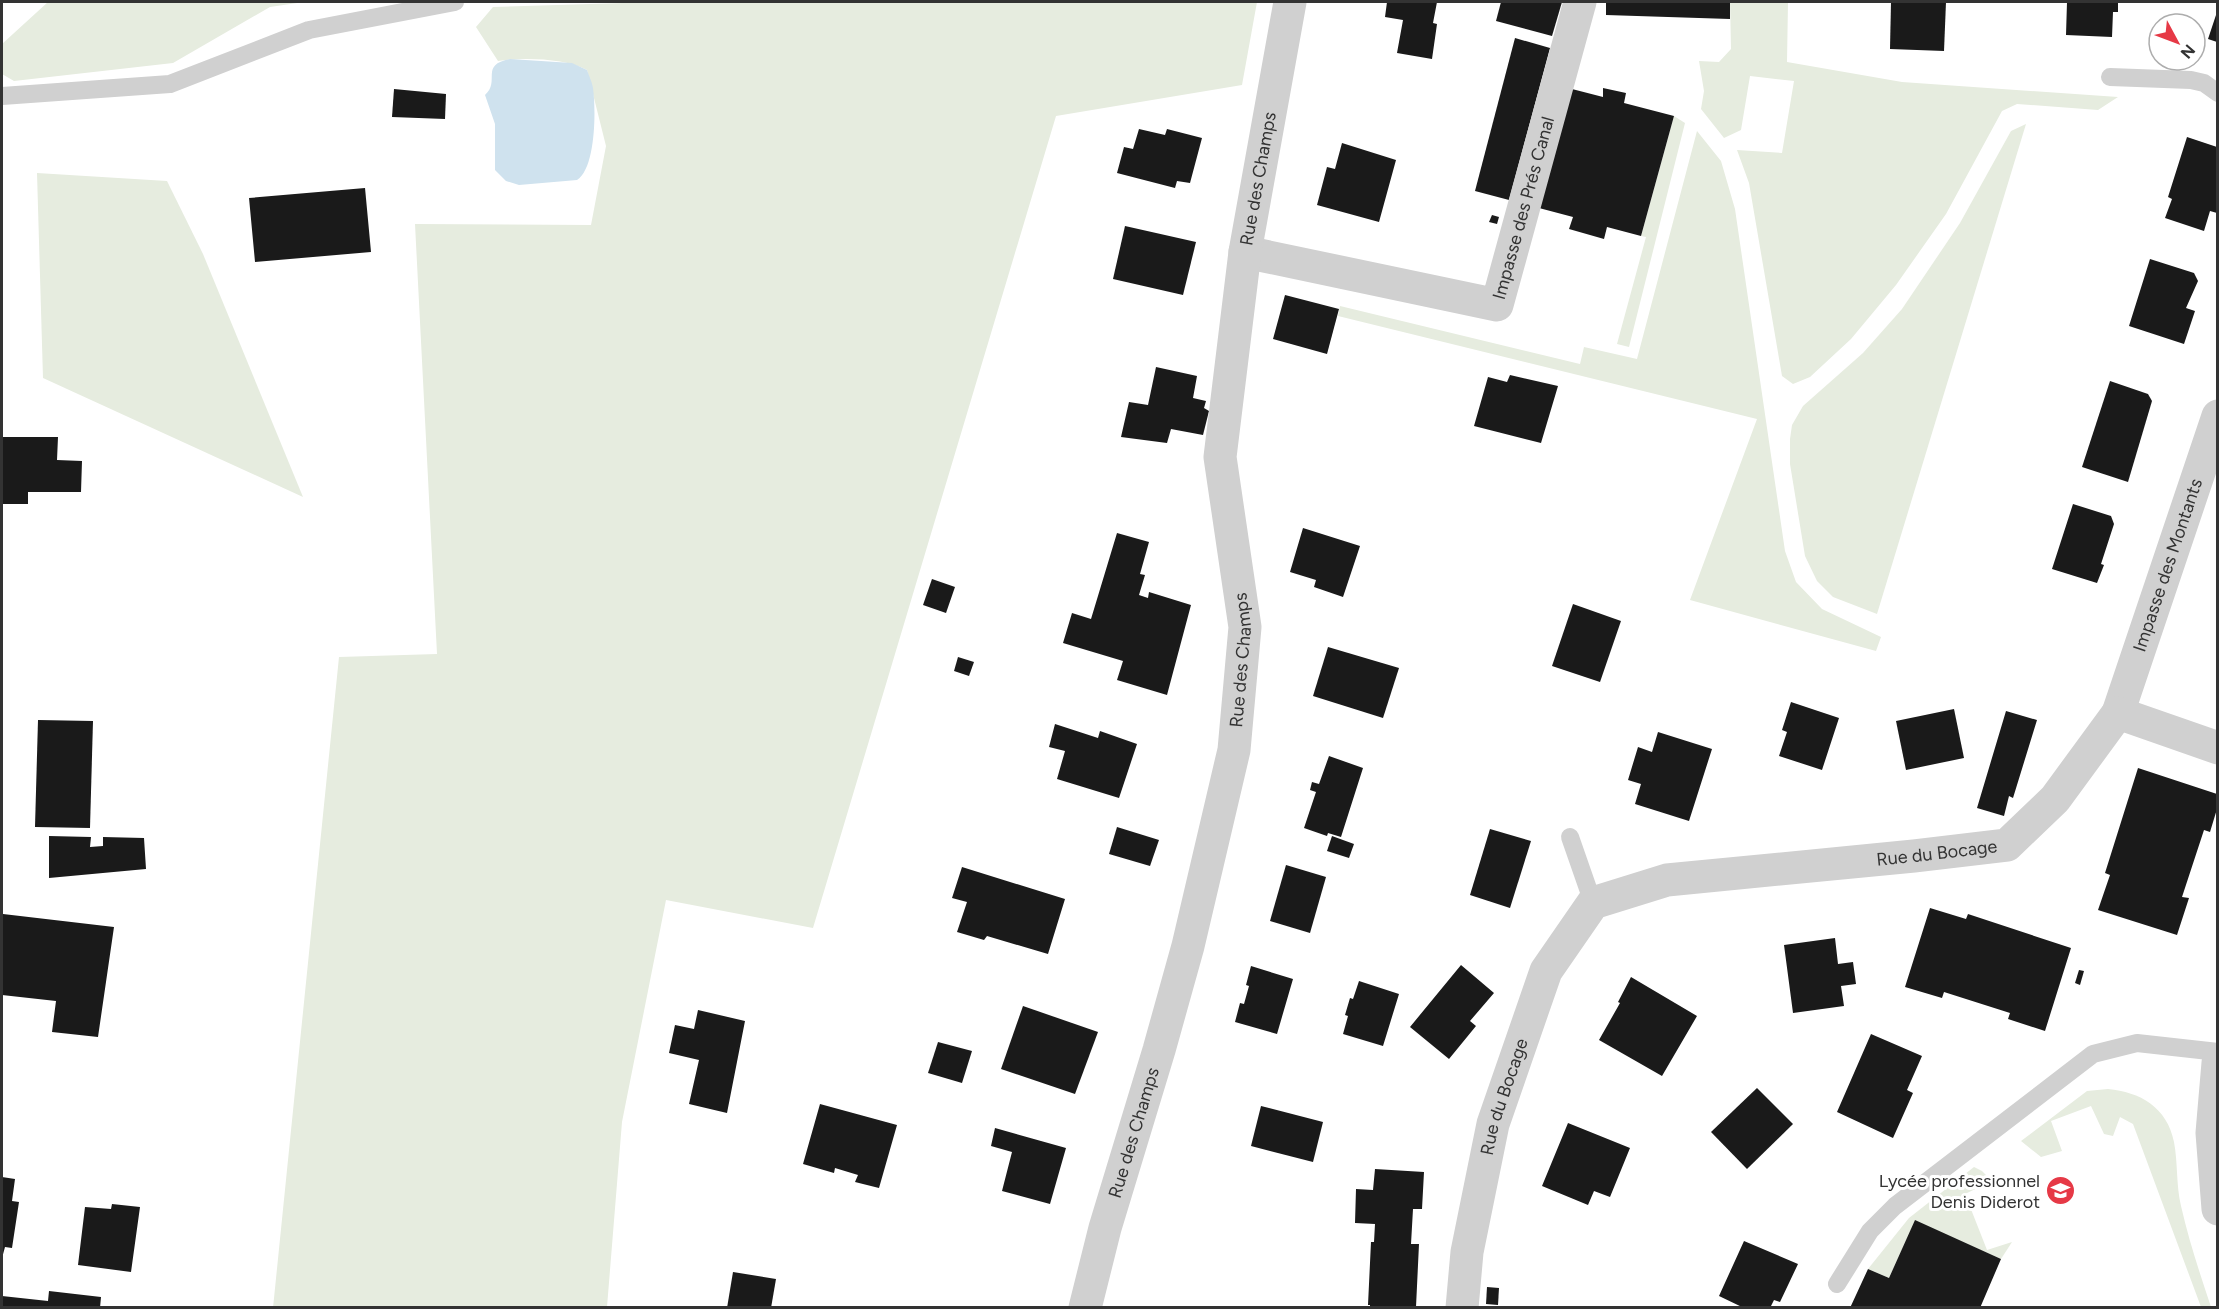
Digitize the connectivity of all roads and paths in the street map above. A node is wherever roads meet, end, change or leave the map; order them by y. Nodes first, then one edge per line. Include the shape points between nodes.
1 (455, 2) edge
2 (1290, 2) edge
3 (1580, 2) edge
4 (2110, 77) dead end
5 (2217, 93) edge
6 (2, 96) edge
7 (1245, 252) junction
8 (2217, 416) edge
9 (2118, 713) junction
10 (2217, 748) edge
11 (1570, 837) dead end
12 (1593, 903) junction
13 (2217, 1052) edge
14 (2217, 1062) edge
15 (2217, 1209) edge
16 (1837, 1284) dead end
17 (1085, 1308) edge
18 (1462, 1308) edge

1 - 6 lane via 309,30 170,84
2 - 7 street, Rue des Champs
3 - 7 street, Impasse des Prés Canal via 1497,305
4 - 5 lane via 2191,80 2204,83
7 - 17 street, Rue des Champs via 1220,457 1245,627 1234,750 1188,946
8 - 9 street, Impasse des Montants
9 - 10 street
9 - 12 street, Rue du Bocage via 2055,800 2007,845 1667,880
11 - 12 lane
12 - 18 street, Rue du Bocage via 1546,971 1493,1124 1467,1252
13 - 16 lane via 2137,1043 2093,1054 1895,1206 1870,1231
14 - 15 street via 2212,1133

